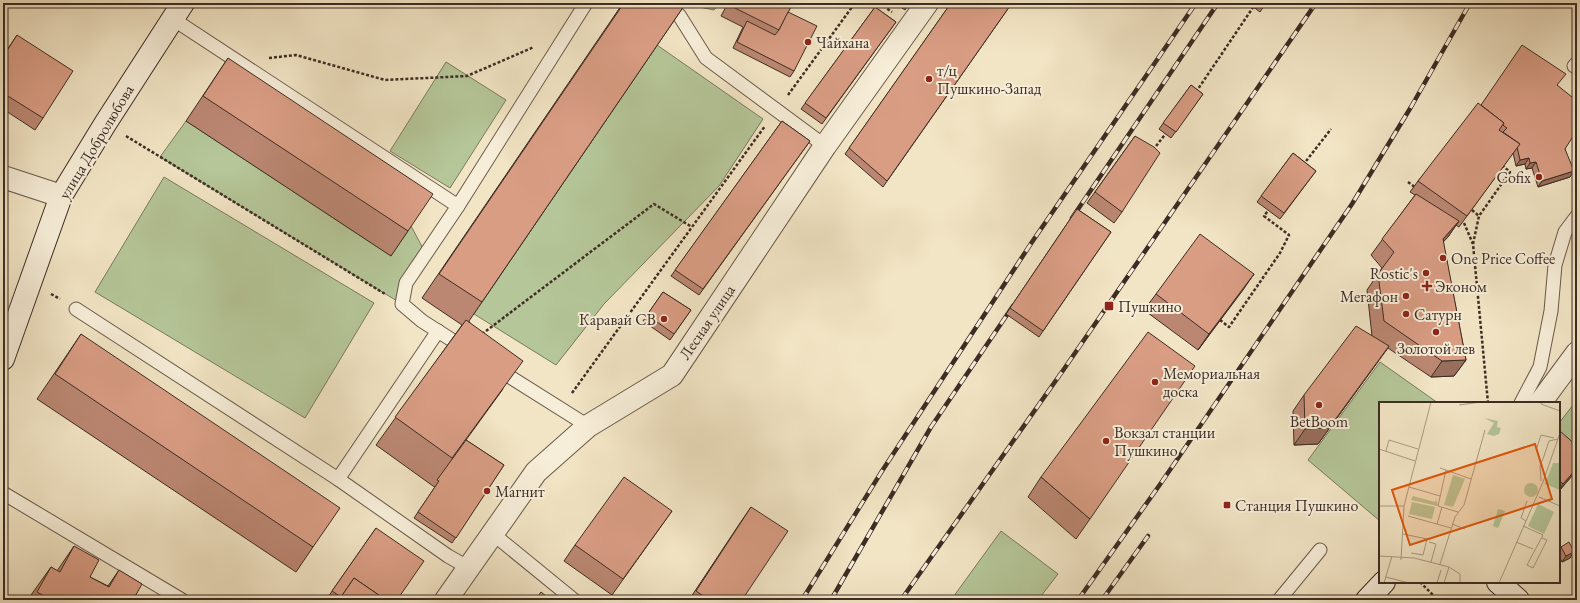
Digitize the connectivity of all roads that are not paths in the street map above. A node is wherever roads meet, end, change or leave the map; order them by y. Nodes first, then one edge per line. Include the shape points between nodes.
1 (586, 3) edge
2 (660, 3) edge
3 (927, 3) edge
4 (178, 11) edge
5 (825, 146) junction
6 (3, 176) edge
7 (61, 196) junction
8 (458, 206) junction
9 (1577, 216) edge
10 (76, 309) dead end
11 (438, 331) junction
12 (1577, 353) edge
13 (3, 359) edge
14 (1522, 402) edge
15 (1541, 402) edge
16 (588, 426) junction
17 (338, 479) junction
18 (3, 493) edge
19 (493, 534) junction
20 (1320, 550) dead end
21 (469, 568) junction
22 (1383, 583) edge
23 (1499, 583) edge
24 (182, 600) edge
25 (446, 600) edge
26 (574, 600) edge
27 (1279, 600) edge
28 (1367, 600) edge
29 (1518, 600) edge

1 - 8 lane
2 - 5 lane via 679,16 706,58
3 - 5 street, Лесная улица
4 - 7 street, улица Добролюбова
4 - 8 lane via 239,62
5 - 16 street, Лесная улица via 672,375
6 - 7 street
7 - 13 street, улица Добролюбова
8 - 11 lane via 406,282 402,304
9 - 14 lane via 1565,232 1555,265 1551,311 1540,367
10 - 17 lane
11 - 16 lane
11 - 17 lane
12 - 15 street
16 - 19 street, Лесная улица via 536,472
17 - 21 lane
18 - 24 lane
19 - 21 street, Лесная улица
19 - 26 lane
20 - 27 lane
21 - 25 street, Лесная улица
22 - 28 street
23 - 29 street

